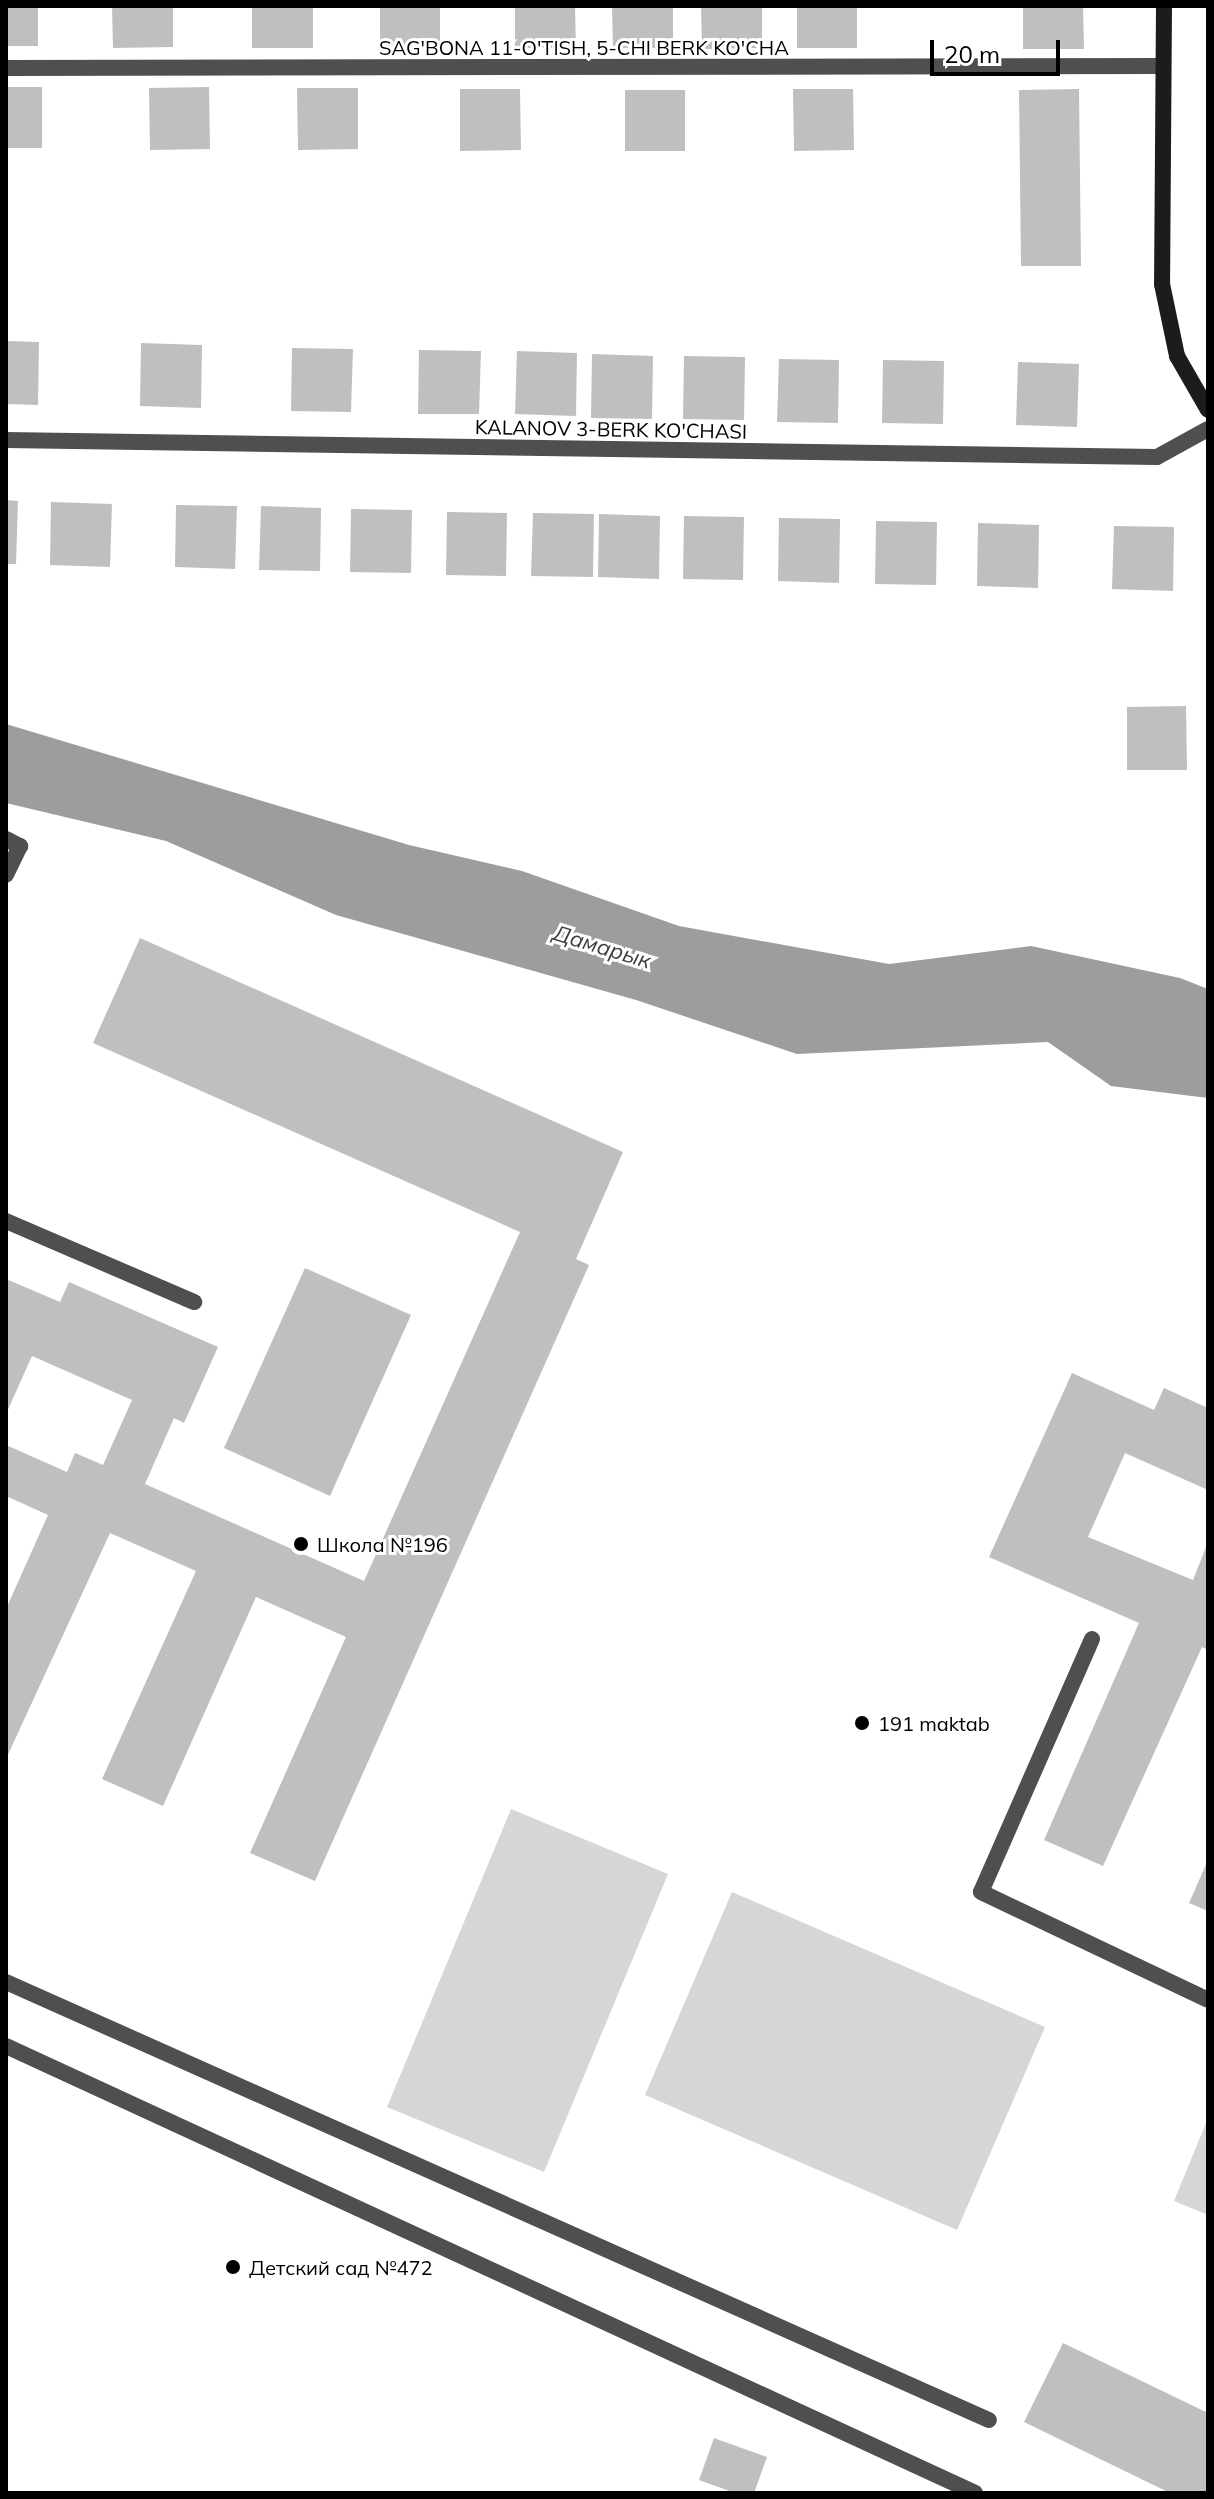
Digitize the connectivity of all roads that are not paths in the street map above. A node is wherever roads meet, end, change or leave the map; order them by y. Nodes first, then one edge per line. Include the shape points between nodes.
1 (1164, 6) edge
2 (1162, 66) junction
3 (6, 68) edge
4 (1208, 410) edge
5 (1208, 429) edge
6 (6, 440) edge
7 (6, 839) edge
8 (6, 875) edge
9 (6, 1221) edge
10 (194, 1302) dead end
11 (1092, 1639) dead end
12 (6, 1982) edge
13 (1208, 2000) edge
14 (6, 2046) edge
15 (989, 2420) dead end
16 (975, 2493) edge

1 - 2 main road
2 - 3 street, SAG'BONA 11-O'TISH, 5-CHI BERK KO'CHA
2 - 4 main road via 1162,284 1177,356
5 - 6 street, KALANOV 3-BERK KO'CHASI via 1157,457
7 - 8 street via 20,846
9 - 10 street
11 - 13 street via 981,1892
12 - 15 street
14 - 16 street

